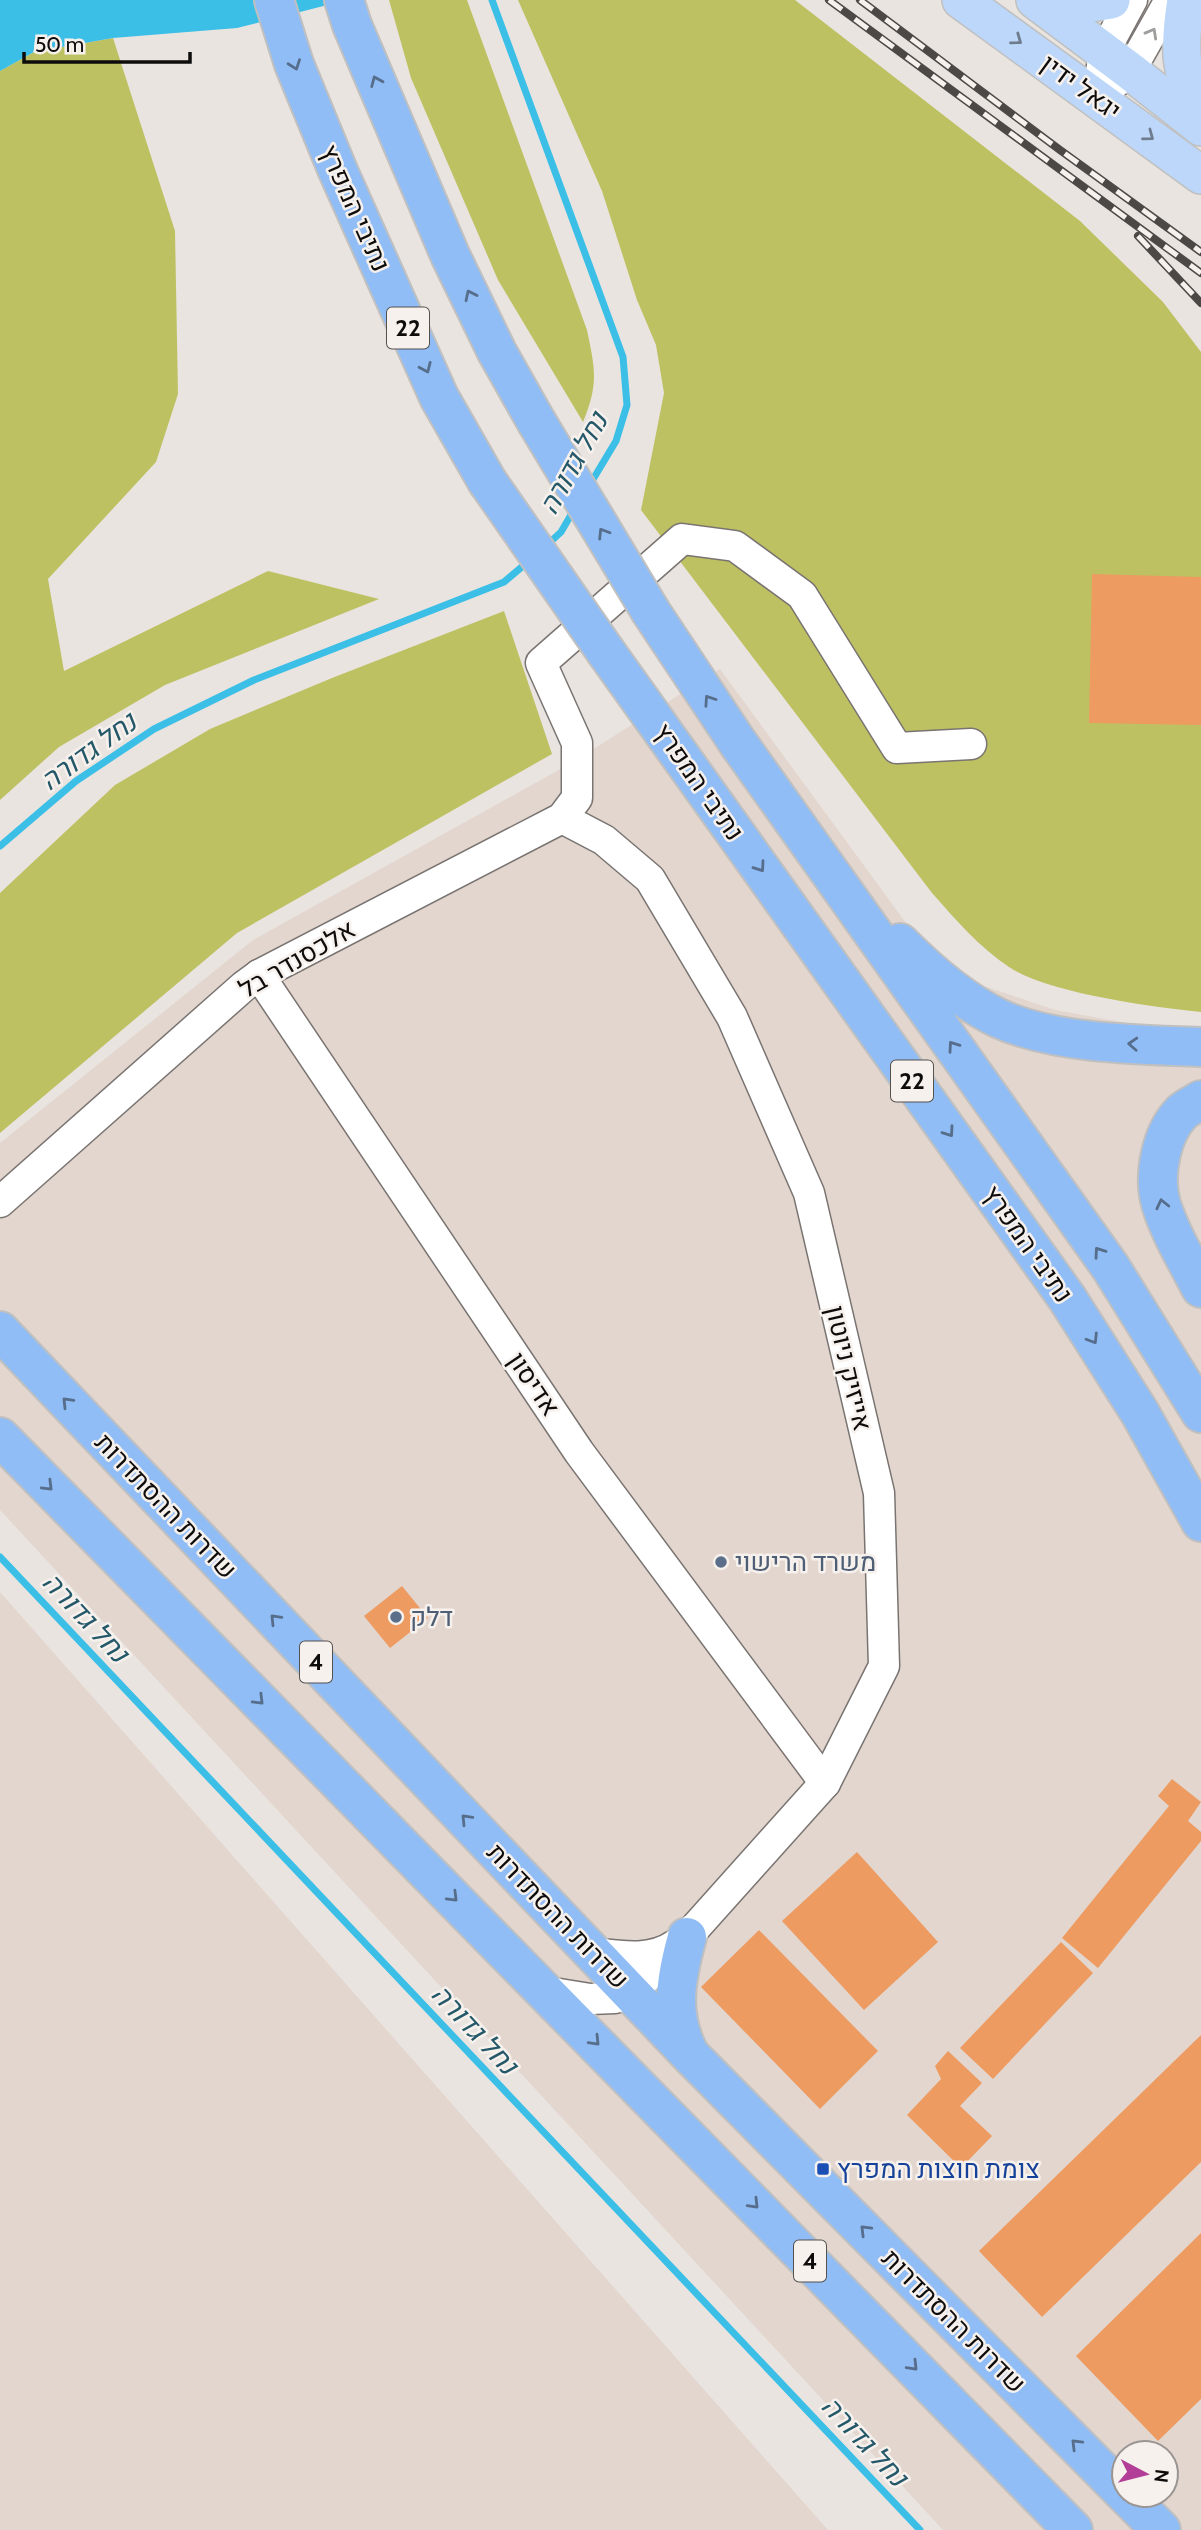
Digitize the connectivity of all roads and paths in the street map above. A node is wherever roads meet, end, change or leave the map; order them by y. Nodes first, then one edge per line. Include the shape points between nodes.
1 (274, 0) edge
2 (344, 0) edge
3 (961, 0) edge
4 (1035, 0) edge
5 (1074, 0) edge
6 (1111, 0) edge
7 (1132, 0) edge
8 (1170, 0) edge
9 (1186, 0) edge
10 (1117, 62) junction
11 (1097, 97) junction
12 (1201, 114) edge
13 (1201, 127) edge
14 (1201, 175) edge
15 (738, 743) junction
16 (971, 744) dead end
17 (562, 818) junction
18 (259, 975) junction
19 (1201, 1047) edge
20 (1201, 1100) edge
21 (0, 1202) edge
22 (1201, 1287) edge
23 (0, 1331) edge
24 (1201, 1413) edge
25 (0, 1437) edge
26 (1201, 1522) edge
27 (825, 1783) junction
28 (687, 1937) junction
29 (593, 1953) junction
30 (547, 1992) junction
31 (631, 1993) junction
32 (691, 2056) junction
33 (1110, 2479) edge
34 (1140, 2509) edge
35 (1073, 2530) edge
36 (1161, 2530) edge

1 -> 26 highway, נתיבי המפרץ / 22, bridge via 294,64 338,171 439,397 487,481 1067,1298 1140,1413
15 -> 2 highway, נתיבי המפרץ / 22, bridge via 651,612 497,352 450,255
3 -> 11 main road, יגאל ידין
4 - 10 main road, יגאל ידין
5 - 6 main road
7 - 10 street
10 -> 8 street
9 - 12 main road via 1181,61
10 - 11 street
10 - 13 main road, יגאל ידין
11 -> 14 main road, יגאל ידין
19 -> 15 highway via 1122,1044 1039,1031 999,1019 969,1001 928,972 892,934
24 -> 15 highway, נתיבי המפרץ / 22 via 1111,1268
16 - 17 street via 897,748 802,595 735,546 682,539 541,663 577,743 577,798
17 - 18 street, אלכסנדר בל
17 - 27 street, אייזיק ניוטון via 604,840 650,879 732,1017 809,1193 879,1493 883,1626 884,1666
18 - 21 street, אלכסנדר בל
18 - 27 street, אדיסון via 579,1452
22 -> 20 highway via 1168,1222 1160,1201 1159,1178 1166,1135 1183,1111
29 -> 23 highway, שדרות ההסתדרות / 4
25 -> 30 highway, 4
27 - 28 street, אייזיק ניוטון
28 - 29 street, אייזיק ניוטון via 654,1954
28 - 31 street, אייזיק ניוטון
28 - 32 highway via 675,1996 678,2028
29 - 31 highway, שדרות ההסתדרות / 4
30 - 31 street via 590,1999
30 -> 35 highway, 4
31 - 32 highway, שדרות ההסתדרות / 4
33 -> 32 highway, שדרות ההסתדרות / 4
34 - 36 highway, שדרות ההסתדרות / 4

